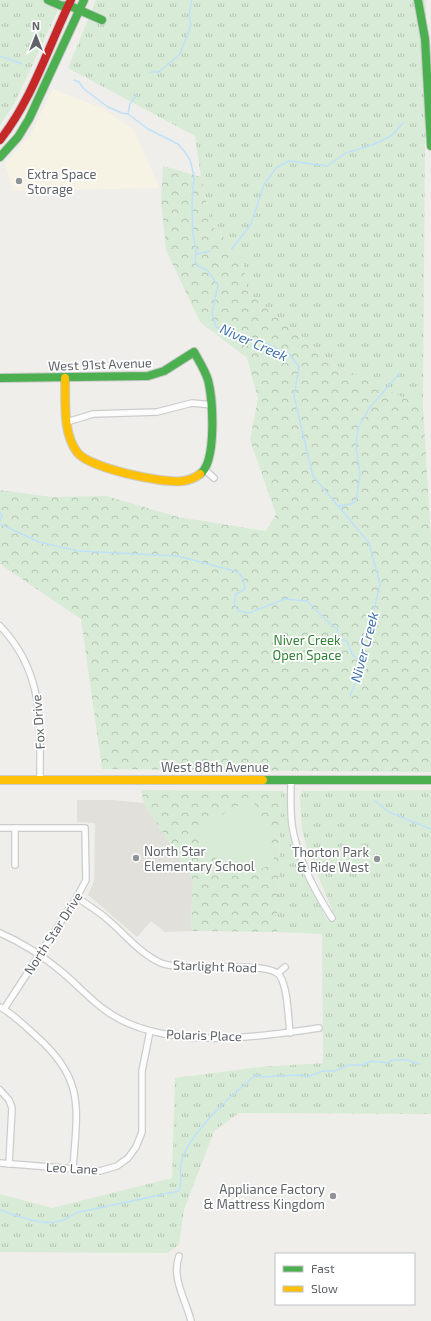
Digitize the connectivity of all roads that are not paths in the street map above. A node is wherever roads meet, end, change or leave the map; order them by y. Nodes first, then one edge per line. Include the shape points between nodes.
1 (48, 0) edge
2 (84, 0) edge
3 (418, 0) edge
4 (68, 2) edge
5 (80, 10) junction
6 (102, 20) dead end
7 (0, 140) edge
8 (431, 146) edge
9 (0, 157) edge
10 (0, 378) edge
11 (65, 378) junction
12 (212, 405) junction
13 (67, 422) junction
14 (204, 469) junction
15 (214, 478) dead end
16 (0, 626) edge
17 (40, 779) junction
18 (291, 779) junction
19 (0, 780) edge
20 (431, 780) edge
21 (0, 828) edge
22 (15, 828) junction
23 (15, 865) dead end
24 (77, 897) junction
25 (332, 918) dead end
26 (0, 933) edge
27 (40, 955) junction
28 (285, 967) dead end
29 (278, 973) junction
30 (2, 1008) edge
31 (319, 1028) dead end
32 (150, 1031) junction
33 (290, 1032) junction
34 (0, 1090) edge
35 (0, 1163) edge
36 (9, 1164) junction
37 (73, 1169) junction
38 (179, 1256) dead end
39 (191, 1321) edge

1 - 4 main road via 62,6
2 - 5 main road
3 - 8 main road via 425,39
4 - 5 main road
4 - 7 main road via 22,107 12,126
5 - 6 main road
5 - 9 main road via 30,120
10 - 11 main road, West 91st Avenue
11 - 12 main road, West 91st Avenue via 148,376 164,371 194,352 210,385
11 - 13 main road
12 - 13 street via 192,403 157,412 94,414
12 - 14 main road via 210,456
13 - 14 main road via 77,452 85,460 149,479 176,482 191,479
14 - 15 street
16 - 17 street, Fox Drive via 20,652 36,693 40,715
17 - 18 main road, West 88th Avenue
17 - 19 main road, West 88th Avenue
18 - 20 main road, West 88th Avenue
18 - 25 street via 292,818 297,845
21 - 22 street
22 - 23 street
22 - 24 street, North Star Drive via 85,828 86,880
24 - 27 street, North Star Drive
24 - 29 street, Starlight Road via 101,913 138,948 161,962 184,968 261,968
26 - 27 street, Polaris Place
27 - 30 street, North Star Drive
27 - 32 street, Polaris Place via 110,1014 133,1026
28 - 29 street
29 - 33 street via 284,986
30 - 37 street via 47,1046 69,1074 77,1111
31 - 33 street, Polaris Place
32 - 33 street, Polaris Place via 193,1037 257,1036
32 - 37 street, Leo Lane via 142,1071 142,1132 136,1147 125,1161 110,1169
34 - 36 street via 12,1108
35 - 36 street, Leo Lane
36 - 37 street, Leo Lane
38 - 39 street via 176,1275

